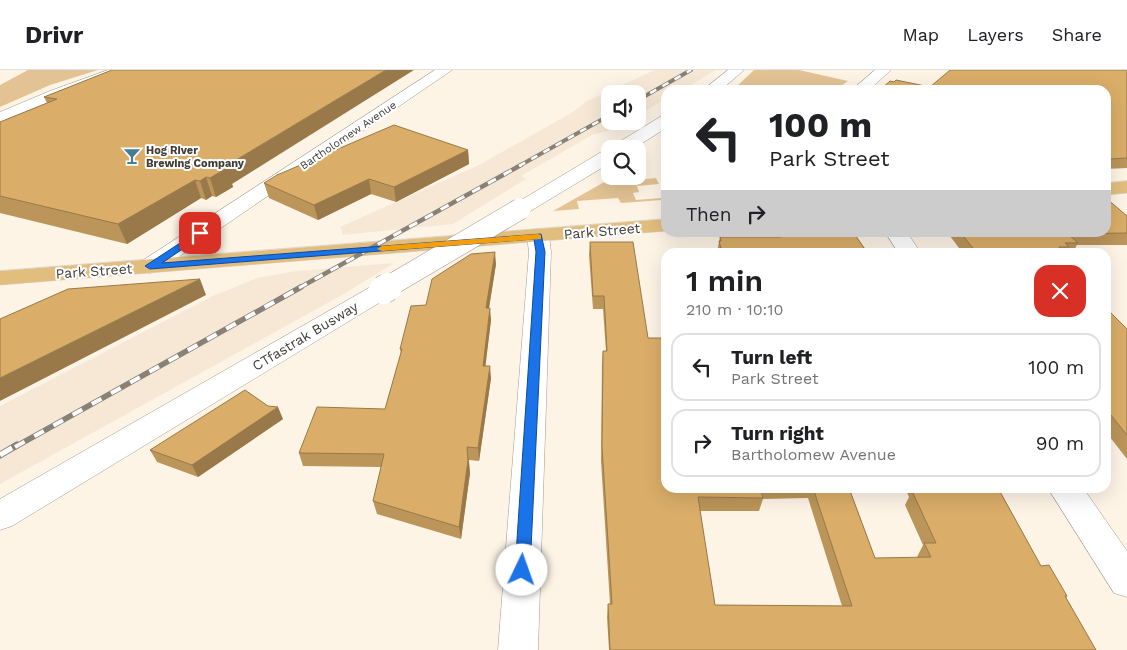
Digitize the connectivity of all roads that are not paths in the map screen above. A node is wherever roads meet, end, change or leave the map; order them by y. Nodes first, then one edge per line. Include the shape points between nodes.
1 (122, 70) edge
2 (445, 70) edge
3 (737, 70) edge
4 (884, 70) edge
5 (718, 85) edge
6 (866, 85) edge
7 (0, 118) edge
8 (661, 124) edge
9 (635, 140) edge
10 (601, 160) edge
11 (1127, 187) edge
12 (1111, 189) edge
13 (661, 225) edge
14 (538, 236) junction
15 (899, 237) edge
16 (906, 248) edge
17 (150, 266) junction
18 (0, 278) edge
19 (1068, 493) edge
20 (0, 516) edge
21 (1127, 581) edge
22 (518, 650) edge

1 - 7 street
2 - 17 street, Bartholomew Avenue
3 - 5 street
4 - 6 street
8 - 9 street
10 - 20 street, CTfastrak Busway, bridge
11 - 12 main road
13 - 14 main road, Park Street
14 - 17 main road, Park Street
14 - 22 street via 540,252
15 - 16 street
17 - 18 main road, Park Street
19 - 21 street

